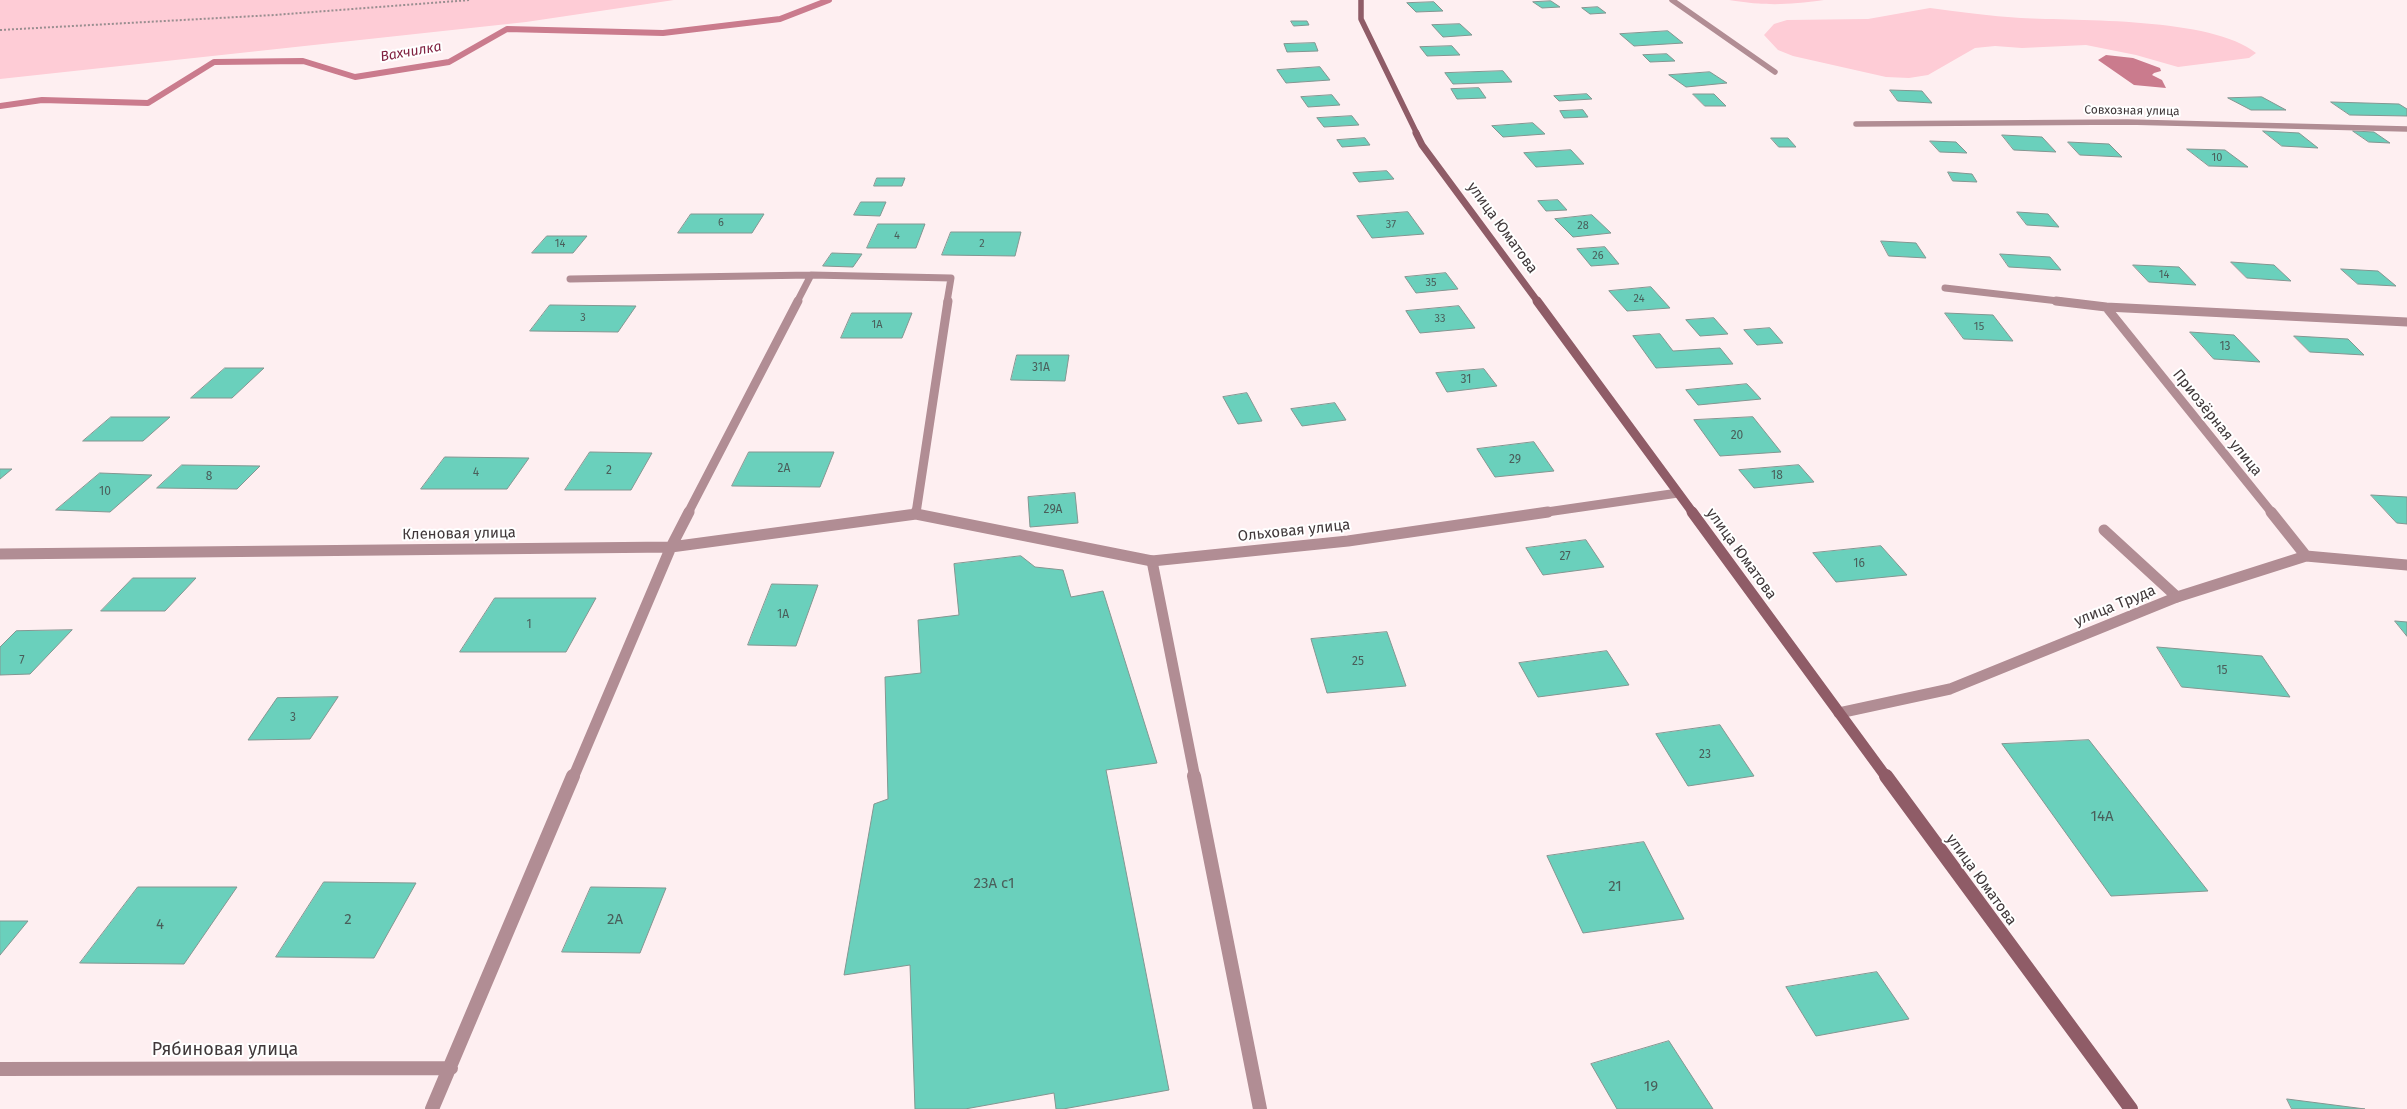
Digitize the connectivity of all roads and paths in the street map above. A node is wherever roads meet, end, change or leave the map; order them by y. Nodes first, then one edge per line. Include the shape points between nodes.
1 (470, 0) edge
2 (1361, 0) edge
3 (1672, 0) edge
4 (0, 30) edge
5 (1775, 72) dead end
6 (1856, 124) dead end
7 (2407, 129) edge
8 (812, 276) junction
9 (570, 279) dead end
10 (1945, 288) dead end
11 (2106, 307) junction
12 (2407, 322) edge
13 (1678, 493) junction
14 (916, 514) junction
15 (2104, 530) dead end
16 (671, 547) junction
17 (0, 554) edge
18 (2306, 556) junction
19 (1152, 561) junction
20 (2407, 565) edge
21 (2177, 597) junction
22 (1839, 713) junction
23 (451, 1068) junction
24 (0, 1069) edge
25 (432, 1109) edge
26 (1260, 1109) edge
27 (2131, 1109) edge

1 - 4 path via 274,16
2 - 13 main road, улица Юматова via 1360,20 1422,145
3 - 5 street
6 - 7 street, Совхозная улица via 2127,122
8 - 9 street
8 - 14 street via 951,278
8 - 16 street
10 - 11 street
11 - 12 street
11 - 18 street, Приозёрная улица
13 - 19 street, Ольховая улица via 1348,541
13 - 22 main road, улица Юматова
14 - 16 street, Кленовая улица
14 - 19 street, Ольховая улица
15 - 21 street
16 - 17 street, Кленовая улица
16 - 23 street
18 - 20 street, улица Труда
18 - 21 street, улица Труда
19 - 26 street
21 - 22 street, улица Труда via 1950,689
22 - 27 main road, улица Юматова
23 - 24 street, Рябиновая улица
23 - 25 street

